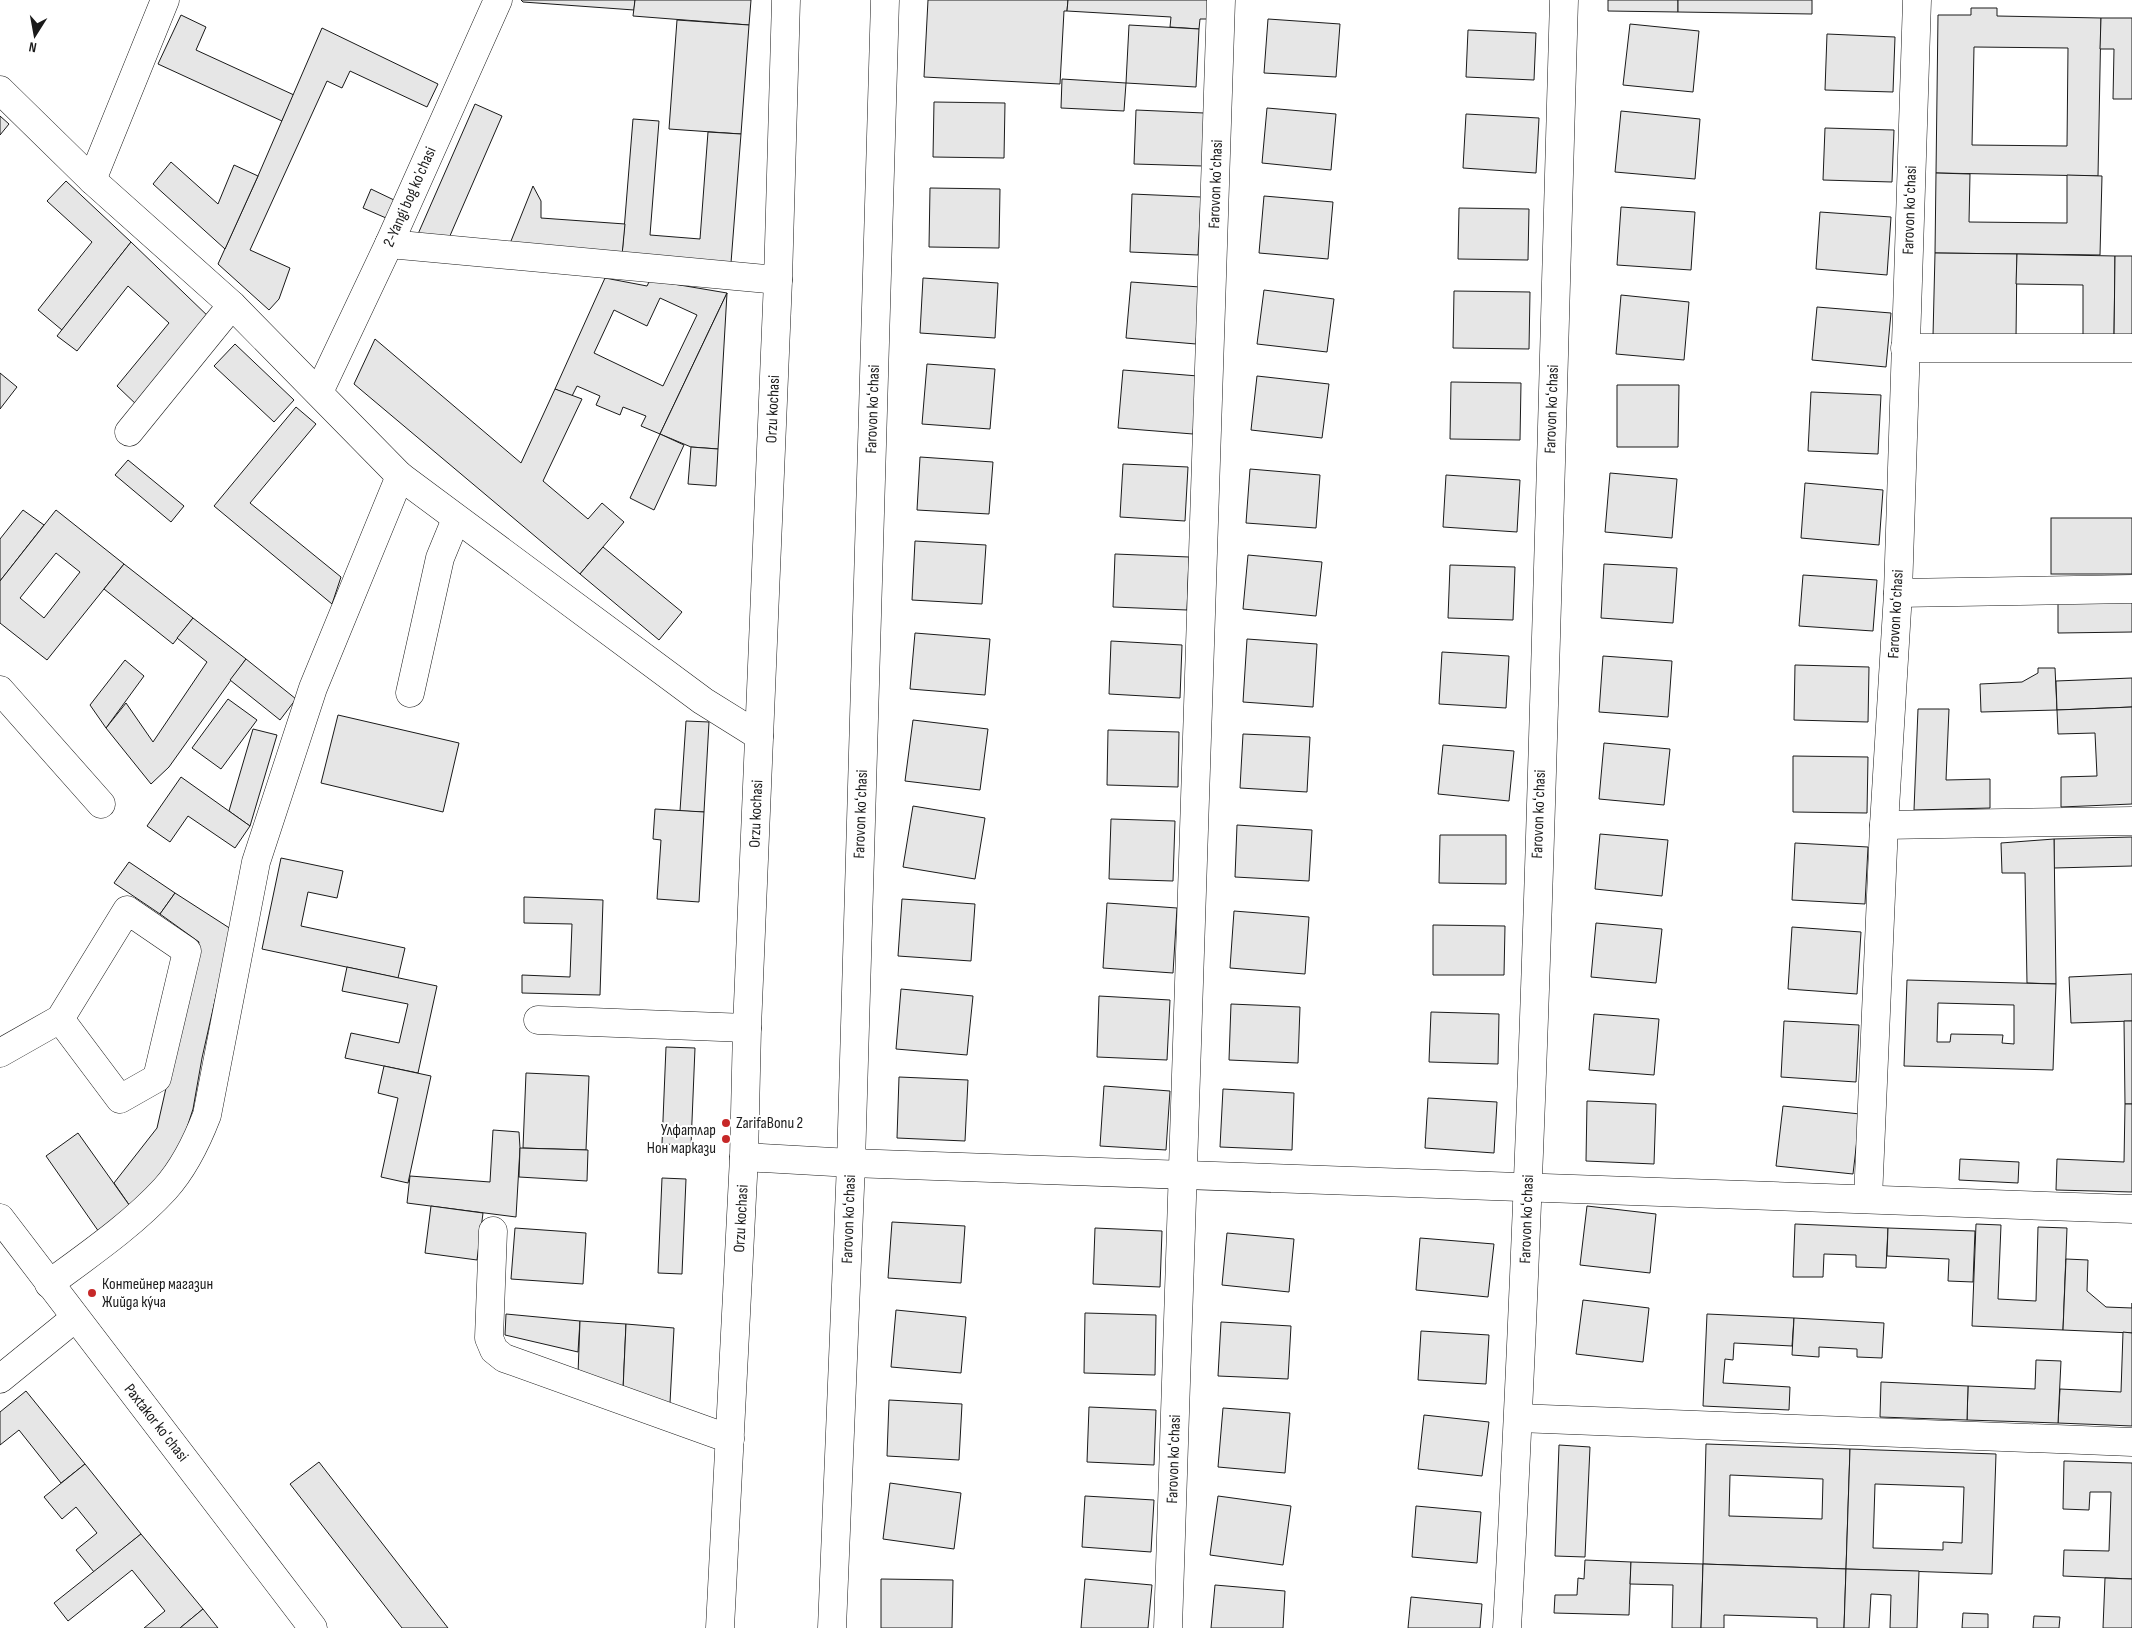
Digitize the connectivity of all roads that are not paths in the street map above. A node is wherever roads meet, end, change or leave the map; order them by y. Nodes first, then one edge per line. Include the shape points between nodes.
1 (165, 0) edge
2 (498, 0) edge
3 (786, 0) edge
4 (885, 0) edge
5 (1222, 0) edge
6 (1564, 0) edge
7 (1917, 0) edge
8 (0, 90) edge
9 (92, 180) junction
10 (389, 244) junction
11 (778, 280) junction
12 (232, 305) junction
13 (1906, 348) junction
14 (2132, 348) edge
15 (319, 392) junction
16 (129, 432) dead end
17 (400, 476) junction
18 (456, 519) junction
19 (2132, 589) edge
20 (1898, 593) junction
21 (0, 690) edge
22 (410, 693) dead end
23 (759, 736) junction
24 (101, 804) dead end
25 (2132, 821) edge
26 (1884, 825) junction
27 (60, 1019) junction
28 (538, 1020) dead end
29 (747, 1028) junction
30 (0, 1053) edge
31 (744, 1157) junction
32 (851, 1164) junction
33 (1184, 1175) junction
34 (1528, 1188) junction
35 (1868, 1198) junction
36 (2132, 1209) edge
37 (0, 1218) edge
38 (493, 1231) dead end
39 (49, 1284) junction
40 (75, 1318) junction
41 (0, 1379) edge
42 (1519, 1418) junction
43 (730, 1439) junction
44 (2132, 1442) edge
45 (313, 1628) edge
46 (720, 1628) edge
47 (832, 1628) edge
48 (1168, 1628) edge
49 (1507, 1628) edge

1 - 9 street
2 - 10 street, 2-Yangi bog koʼchasi
3 - 11 street, Orzu kochasi
4 - 32 street, Farovon koʻchasi
5 - 33 street, Farovon koʻchasi
6 - 34 street, Farovon koʻchasi
7 - 13 street, Farovon koʻchasi
8 - 9 street
9 - 12 street
10 - 11 street
10 - 15 street, 2-Yangi bog koʼchasi
11 - 23 street, Orzu kochasi
12 - 15 street
12 - 16 street
13 - 14 street
13 - 20 street, Farovon koʻchasi
15 - 17 street
17 - 18 street
17 - 39 street via 313,688 256,862 207,1115 199,1136 166,1188 118,1232
18 - 22 street via 440,558
18 - 23 street via 703,701
19 - 20 street
20 - 26 street, Farovon koʻchasi
21 - 24 street
23 - 29 street, Orzu kochasi
25 - 26 street
26 - 35 street, Farovon koʻchasi
27 - 27 street via 120,1099 156,1078 187,951 127,910
27 - 30 street
28 - 29 street
29 - 31 street, Orzu kochasi
31 - 32 street
31 - 43 street, Orzu kochasi
32 - 33 street
32 - 47 street, Farovon koʻchasi
33 - 34 street
33 - 48 street, Farovon koʻchasi
34 - 35 street
34 - 42 street, Farovon koʻchasi
35 - 36 street
37 - 39 street, Paxtakor koʻchasi
38 - 43 street via 489,1338 494,1350 504,1358
39 - 40 street, Paxtakor koʻchasi
40 - 41 street
40 - 45 street, Paxtakor koʻchasi
42 - 44 street
42 - 49 street, Farovon koʻchasi
43 - 46 street, Orzu kochasi

